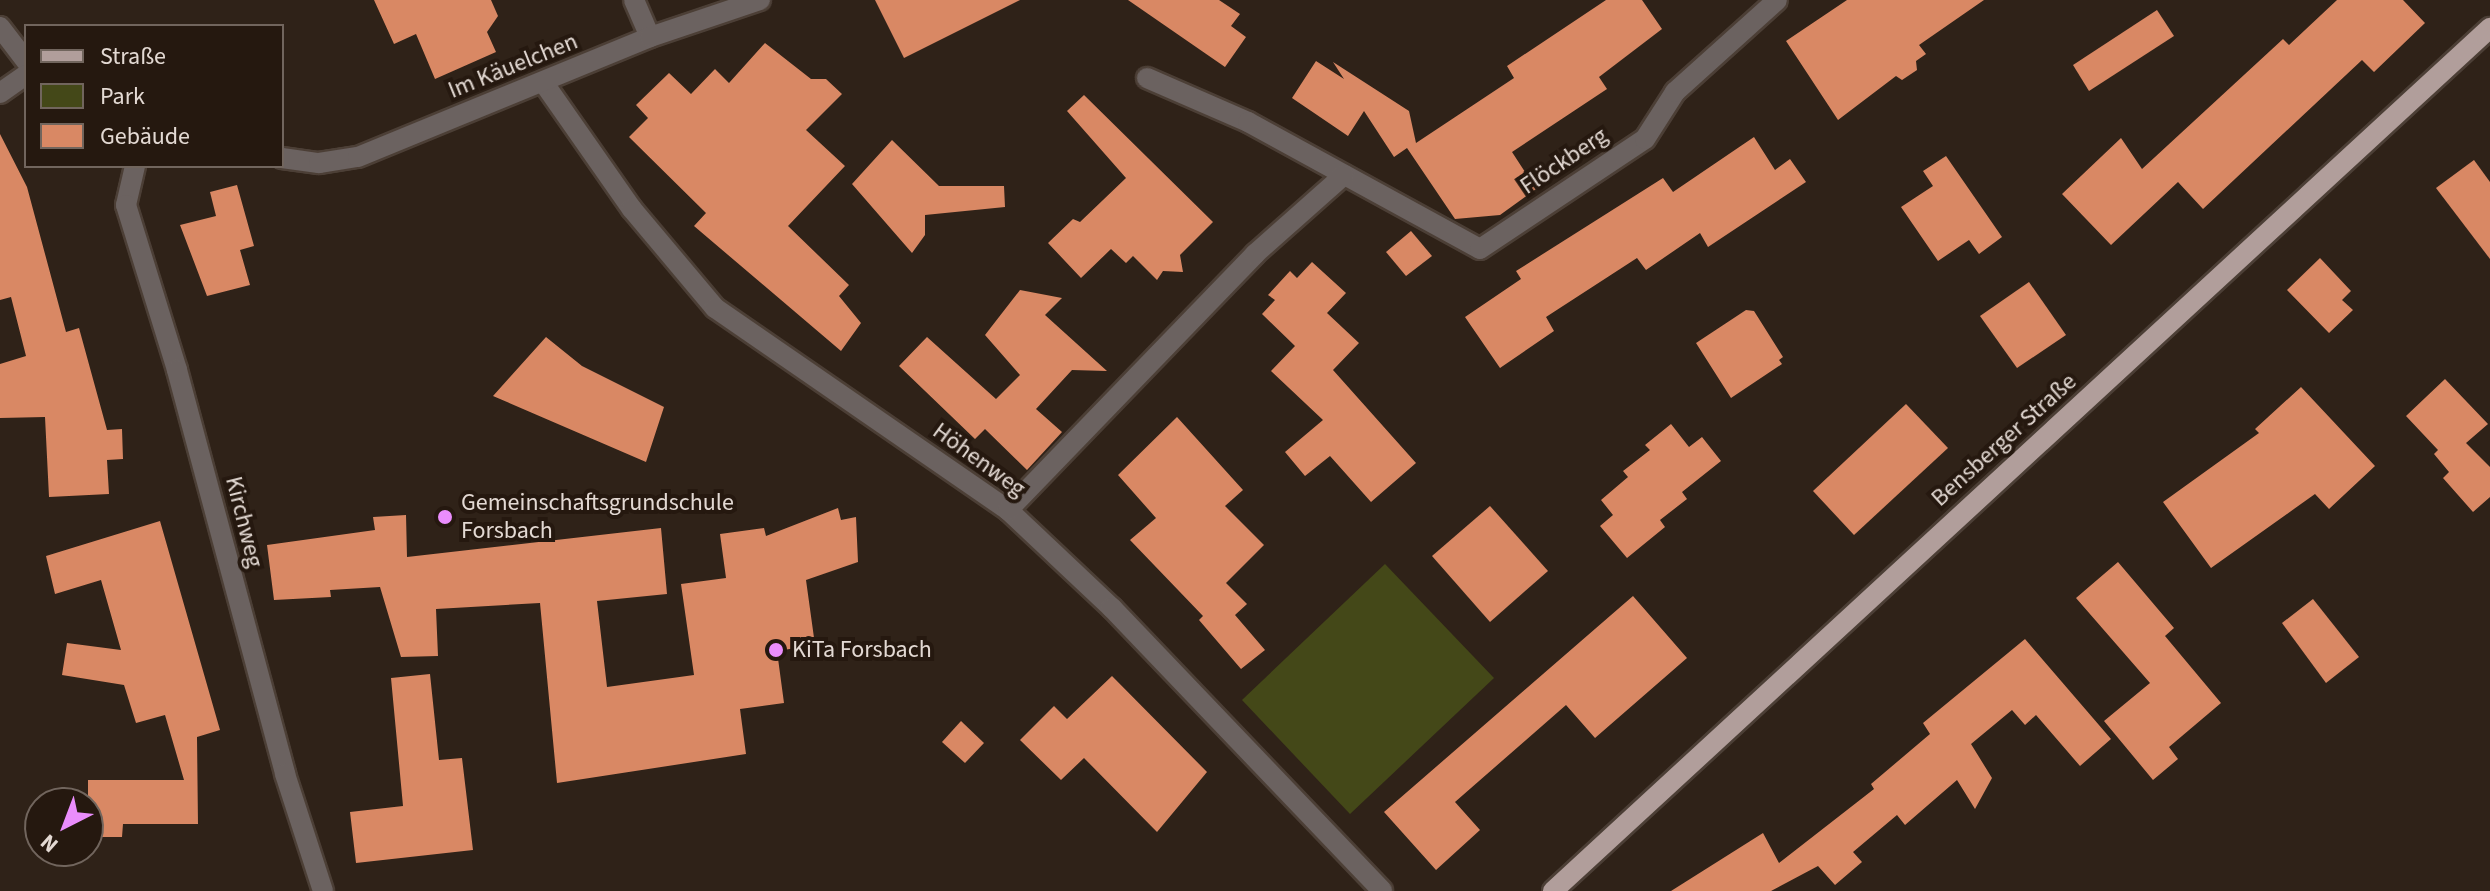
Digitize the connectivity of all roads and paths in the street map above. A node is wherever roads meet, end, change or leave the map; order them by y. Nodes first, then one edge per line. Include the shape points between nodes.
1 (634, 0) edge
2 (760, 0) edge
3 (1777, 0) edge
4 (0, 27) edge
5 (2490, 28) edge
6 (650, 37) junction
7 (24, 58) edge
8 (24, 76) edge
9 (1147, 78) dead end
10 (543, 82) junction
11 (0, 93) edge
12 (284, 158) edge
13 (135, 168) edge
14 (1344, 175) junction
15 (1008, 510) junction
16 (323, 891) edge
17 (1382, 891) edge
18 (1553, 891) edge

1 - 6 street
2 - 6 street, Im Käuelchen
3 - 14 street, Flöckberg via 1675,92 1645,139 1480,249
4 - 7 street
5 - 18 main road, Bensberger Straße
6 - 10 street, Im Käuelchen
8 - 11 street
9 - 14 street, Flöckberg via 1248,122
10 - 12 street, Im Käuelchen via 358,157 319,163
10 - 15 street, Höhenweg via 632,209 715,308
13 - 16 street, Kirchweg via 126,205 177,370 285,774
14 - 15 street via 1255,254
15 - 17 street, Höhenweg via 1112,608

